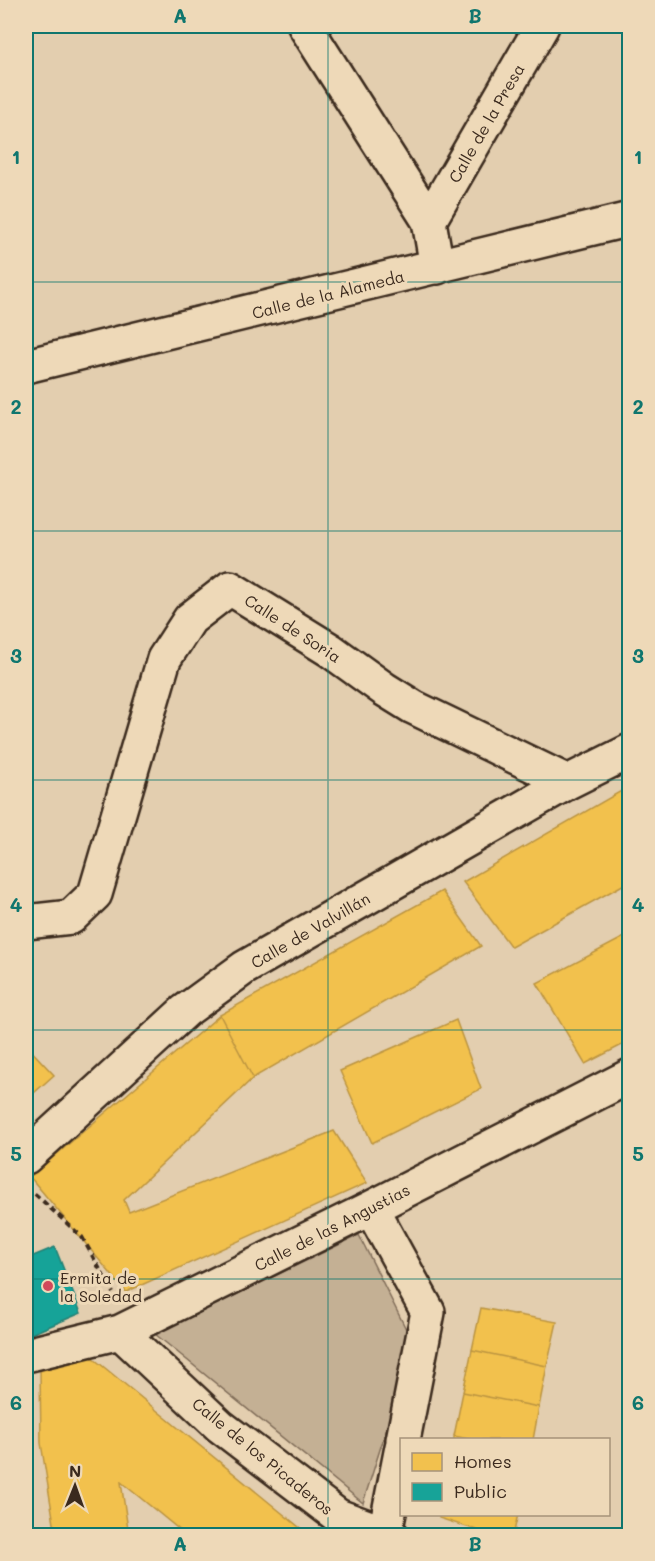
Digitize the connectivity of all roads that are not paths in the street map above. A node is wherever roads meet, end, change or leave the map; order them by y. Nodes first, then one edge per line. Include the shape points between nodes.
1 (305, 26) edge
2 (542, 26) edge
3 (630, 219) edge
4 (429, 221) junction
5 (437, 267) junction
6 (26, 366) edge
7 (630, 751) edge
8 (568, 782) junction
9 (26, 922) edge
10 (630, 1076) edge
11 (26, 1157) edge
12 (371, 1208) junction
13 (126, 1330) junction
14 (26, 1355) edge
15 (403, 1438) edge
16 (400, 1460) edge
17 (389, 1534) edge

1 - 4 street
2 - 4 street, Calle de la Presa
3 - 5 street, Calle de la Alameda
4 - 5 street
5 - 6 street, Calle de la Alameda
7 - 8 street, Calle de Valvillán
8 - 9 street, Calle de Soria via 413,707 230,588 190,619 164,659 95,894 71,917
8 - 11 street, Calle de Valvillán via 244,968 185,1011
10 - 12 street, Calle de las Angustias
12 - 13 street, Calle de las Angustias
12 - 15 street via 428,1312
13 - 14 street, Calle de las Angustias
13 - 17 street, Calle de los Picaderos via 220,1426 338,1515
16 - 17 street

